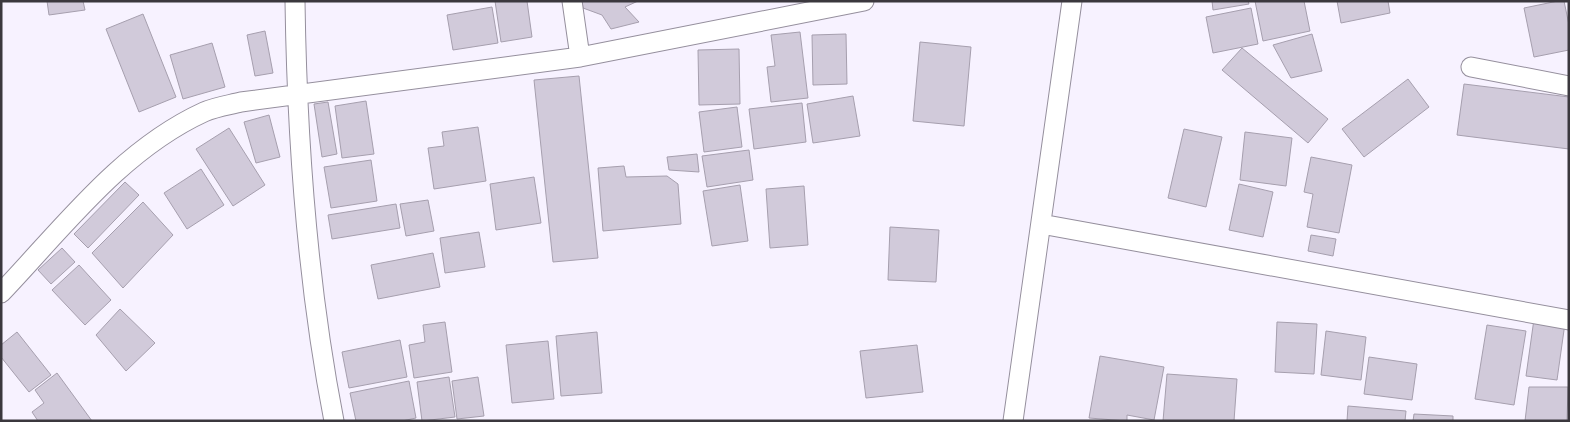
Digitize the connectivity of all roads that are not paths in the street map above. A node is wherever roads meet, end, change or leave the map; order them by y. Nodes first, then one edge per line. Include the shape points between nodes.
1 (295, 1) edge
2 (572, 1) edge
3 (864, 1) edge
4 (1072, 1) edge
5 (580, 58) junction
6 (1471, 67) dead end
7 (1569, 86) edge
8 (296, 94) junction
9 (1041, 224) junction
10 (1, 294) edge
11 (1569, 320) edge
12 (334, 421) edge
13 (1013, 421) edge

1 - 8 street
2 - 5 street
3 - 5 street
4 - 9 street
5 - 8 street
6 - 7 street
8 - 10 street via 206,111 165,132 120,167
8 - 12 street via 313,294
9 - 11 street
9 - 13 street

